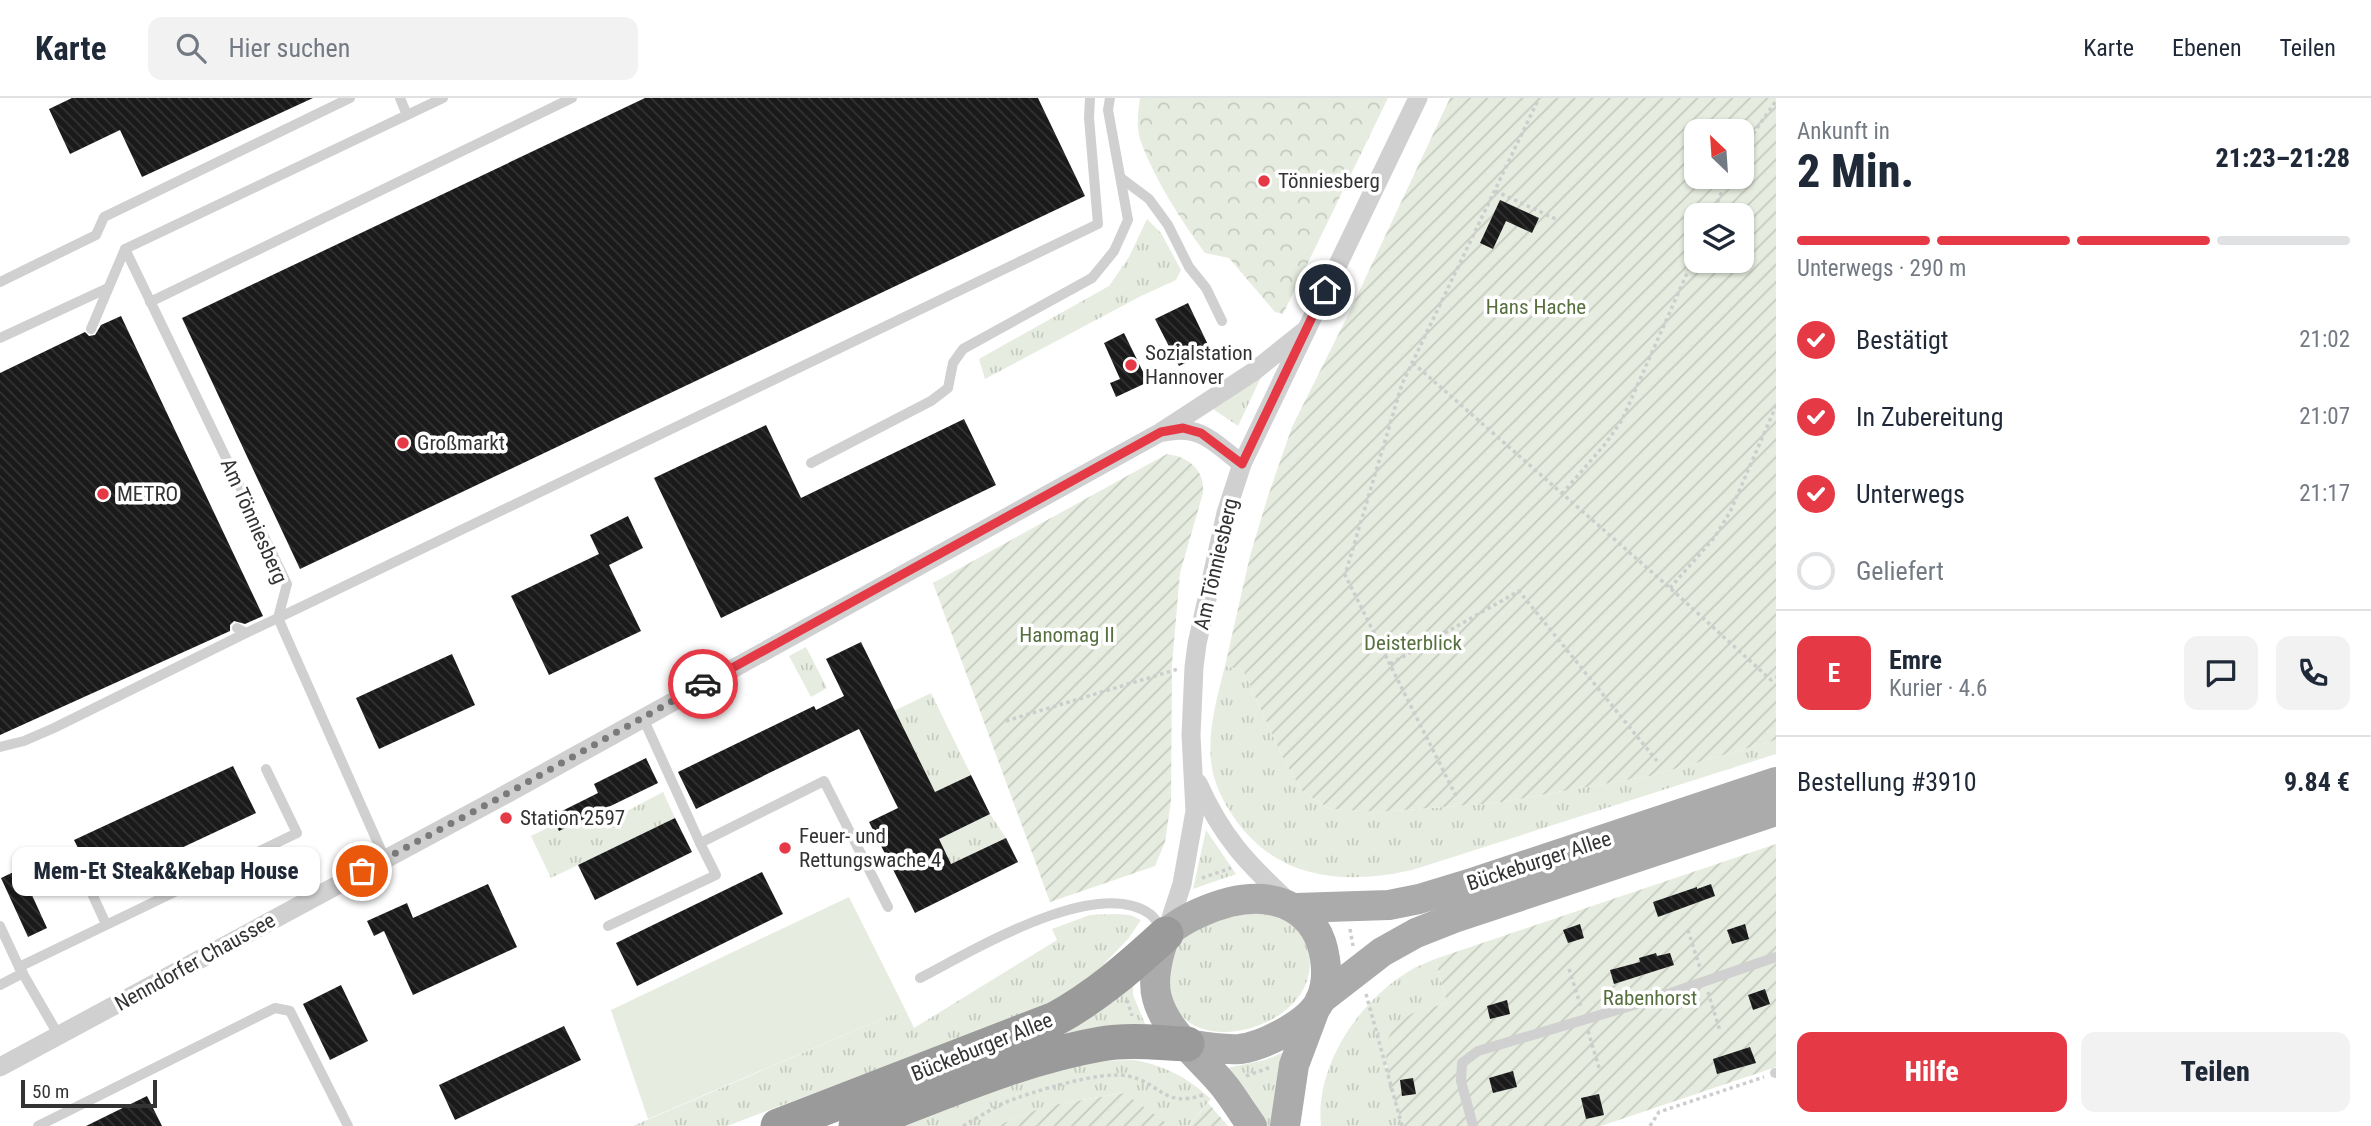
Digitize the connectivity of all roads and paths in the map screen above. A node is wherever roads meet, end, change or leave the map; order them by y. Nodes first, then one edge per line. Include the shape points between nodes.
1 (350, 98) edge
2 (400, 98) edge
3 (443, 98) edge
4 (572, 98) edge
5 (1090, 98) edge
6 (1110, 98) edge
7 (1418, 98) edge
8 (1539, 98) edge
9 (1776, 101) edge
10 (407, 116) junction
11 (1754, 132) edge
12 (1121, 178) junction
13 (1495, 191) junction
14 (1558, 220) dead end
15 (125, 248) junction
16 (1687, 273) edge
17 (0, 282) edge
18 (108, 288) junction
19 (150, 302) junction
20 (1222, 321) dead end
21 (91, 329) dead end
22 (1307, 329) junction
23 (0, 338) edge
24 (1413, 363) junction
25 (1776, 406) edge
26 (1161, 432) junction
27 (811, 463) dead end
28 (1242, 464) junction
29 (1562, 494) junction
30 (1670, 588) junction
31 (278, 618) junction
32 (1390, 664) junction
33 (1194, 667) junction
34 (1776, 677) edge
35 (643, 718) junction
36 (1006, 721) dead end
37 (0, 747) edge
38 (1657, 761) dead end
39 (266, 769) dead end
40 (1195, 776) junction
41 (1776, 782) edge
42 (1456, 796) dead end
43 (1776, 811) edge
44 (700, 843) junction
45 (385, 859) junction
46 (54, 885) dead end
47 (888, 906) dead end
48 (1296, 908) junction
49 (106, 924) junction
50 (0, 926) edge
51 (608, 926) dead end
52 (1166, 934) junction
53 (1776, 957) edge
54 (21, 970) junction
55 (920, 978) dead end
56 (0, 985) edge
57 (1364, 988) dead end
58 (1318, 1003) junction
59 (59, 1036) junction
60 (1187, 1044) junction
61 (1294, 1065) junction
62 (0, 1067) edge
63 (1776, 1073) edge
64 (1225, 1087) junction
65 (38, 1126) edge
66 (348, 1126) edge
67 (778, 1126) edge
68 (856, 1126) edge
69 (963, 1126) edge
70 (1252, 1126) edge
71 (1285, 1126) edge
72 (1402, 1126) edge
73 (1473, 1126) edge
74 (1650, 1126) edge

1 - 17 lane via 104,217 96,235
2 - 10 lane
3 - 10 lane
4 - 19 lane
5 - 31 lane via 1098,224
6 - 12 lane via 1108,110
7 - 22 street, Am Tönniesberg
8 - 13 path
9 - 11 path
10 - 15 lane
12 - 20 lane via 1149,199 1168,225
12 - 27 lane via 1128,220 1114,251 1092,278 963,349 953,363 948,388 931,401
13 - 14 path
13 - 24 path
15 - 18 lane
15 - 19 lane, Am Tönniesberg
16 - 29 path via 1622,420
18 - 21 lane
18 - 23 lane
19 - 31 lane, Am Tönniesberg via 287,584
22 - 26 street, Nenndorfer Chaussee via 1253,372
22 - 28 street, Am Tönniesberg
24 - 29 path
24 - 32 path via 1402,384 1345,575
25 - 30 path via 1730,512 1714,538
26 - 28 street, Nenndorfer Chaussee via 1183,428 1201,433
26 - 35 street, Nenndorfer Chaussee
28 - 33 street, Am Tönniesberg via 1226,513
29 - 30 path
30 - 34 path via 1771,680
31 - 37 lane via 241,630 65,723
31 - 45 lane, Am Tönniesberg
32 - 38 path via 1519,591
32 - 42 path
33 - 36 path
33 - 40 street, Am Tönniesberg via 1191,735
35 - 44 lane
35 - 45 street, Nenndorfer Chaussee
39 - 49 lane via 297,833
40 - 48 street, Am Tönniesberg via 1224,832 1247,863
40 - 52 street, Am Tönniesberg via 1190,844
41 - 48 main road, Bückeburger Allee via 1419,899 1389,905
43 - 58 main road, Bückeburger Allee via 1416,933
44 - 47 lane via 824,781
44 - 51 lane via 716,875
45 - 59 street, Nenndorfer Chaussee
46 - 49 lane via 82,872
48 - 52 main road via 1262,898 1242,899 1196,915
48 - 58 main road via 1309,921 1323,948 1326,979
49 - 54 lane
50 - 54 lane
52 - 55 lane via 1151,914 1126,904 1091,903 1018,927
52 - 60 main road via 1157,960 1155,988 1161,1009
52 - 67 highway, Bückeburger Allee via 1119,976 1055,1019
53 - 73 lane via 1478,1051 1462,1063 1461,1081
54 - 56 lane
54 - 59 lane
57 - 72 path
58 - 60 main road via 1285,1032 1243,1049
58 - 61 main road
59 - 62 street, Nenndorfer Chaussee
60 - 64 main road
60 - 68 highway, Bückeburger Allee via 1135,1041 1057,1054
61 - 64 path via 1283,1064
61 - 71 main road
63 - 74 path via 1658,1112
64 - 69 path via 1177,1100 1128,1076 1112,1075 1032,1093
64 - 70 main road
65 - 66 lane via 275,1008 290,1011

